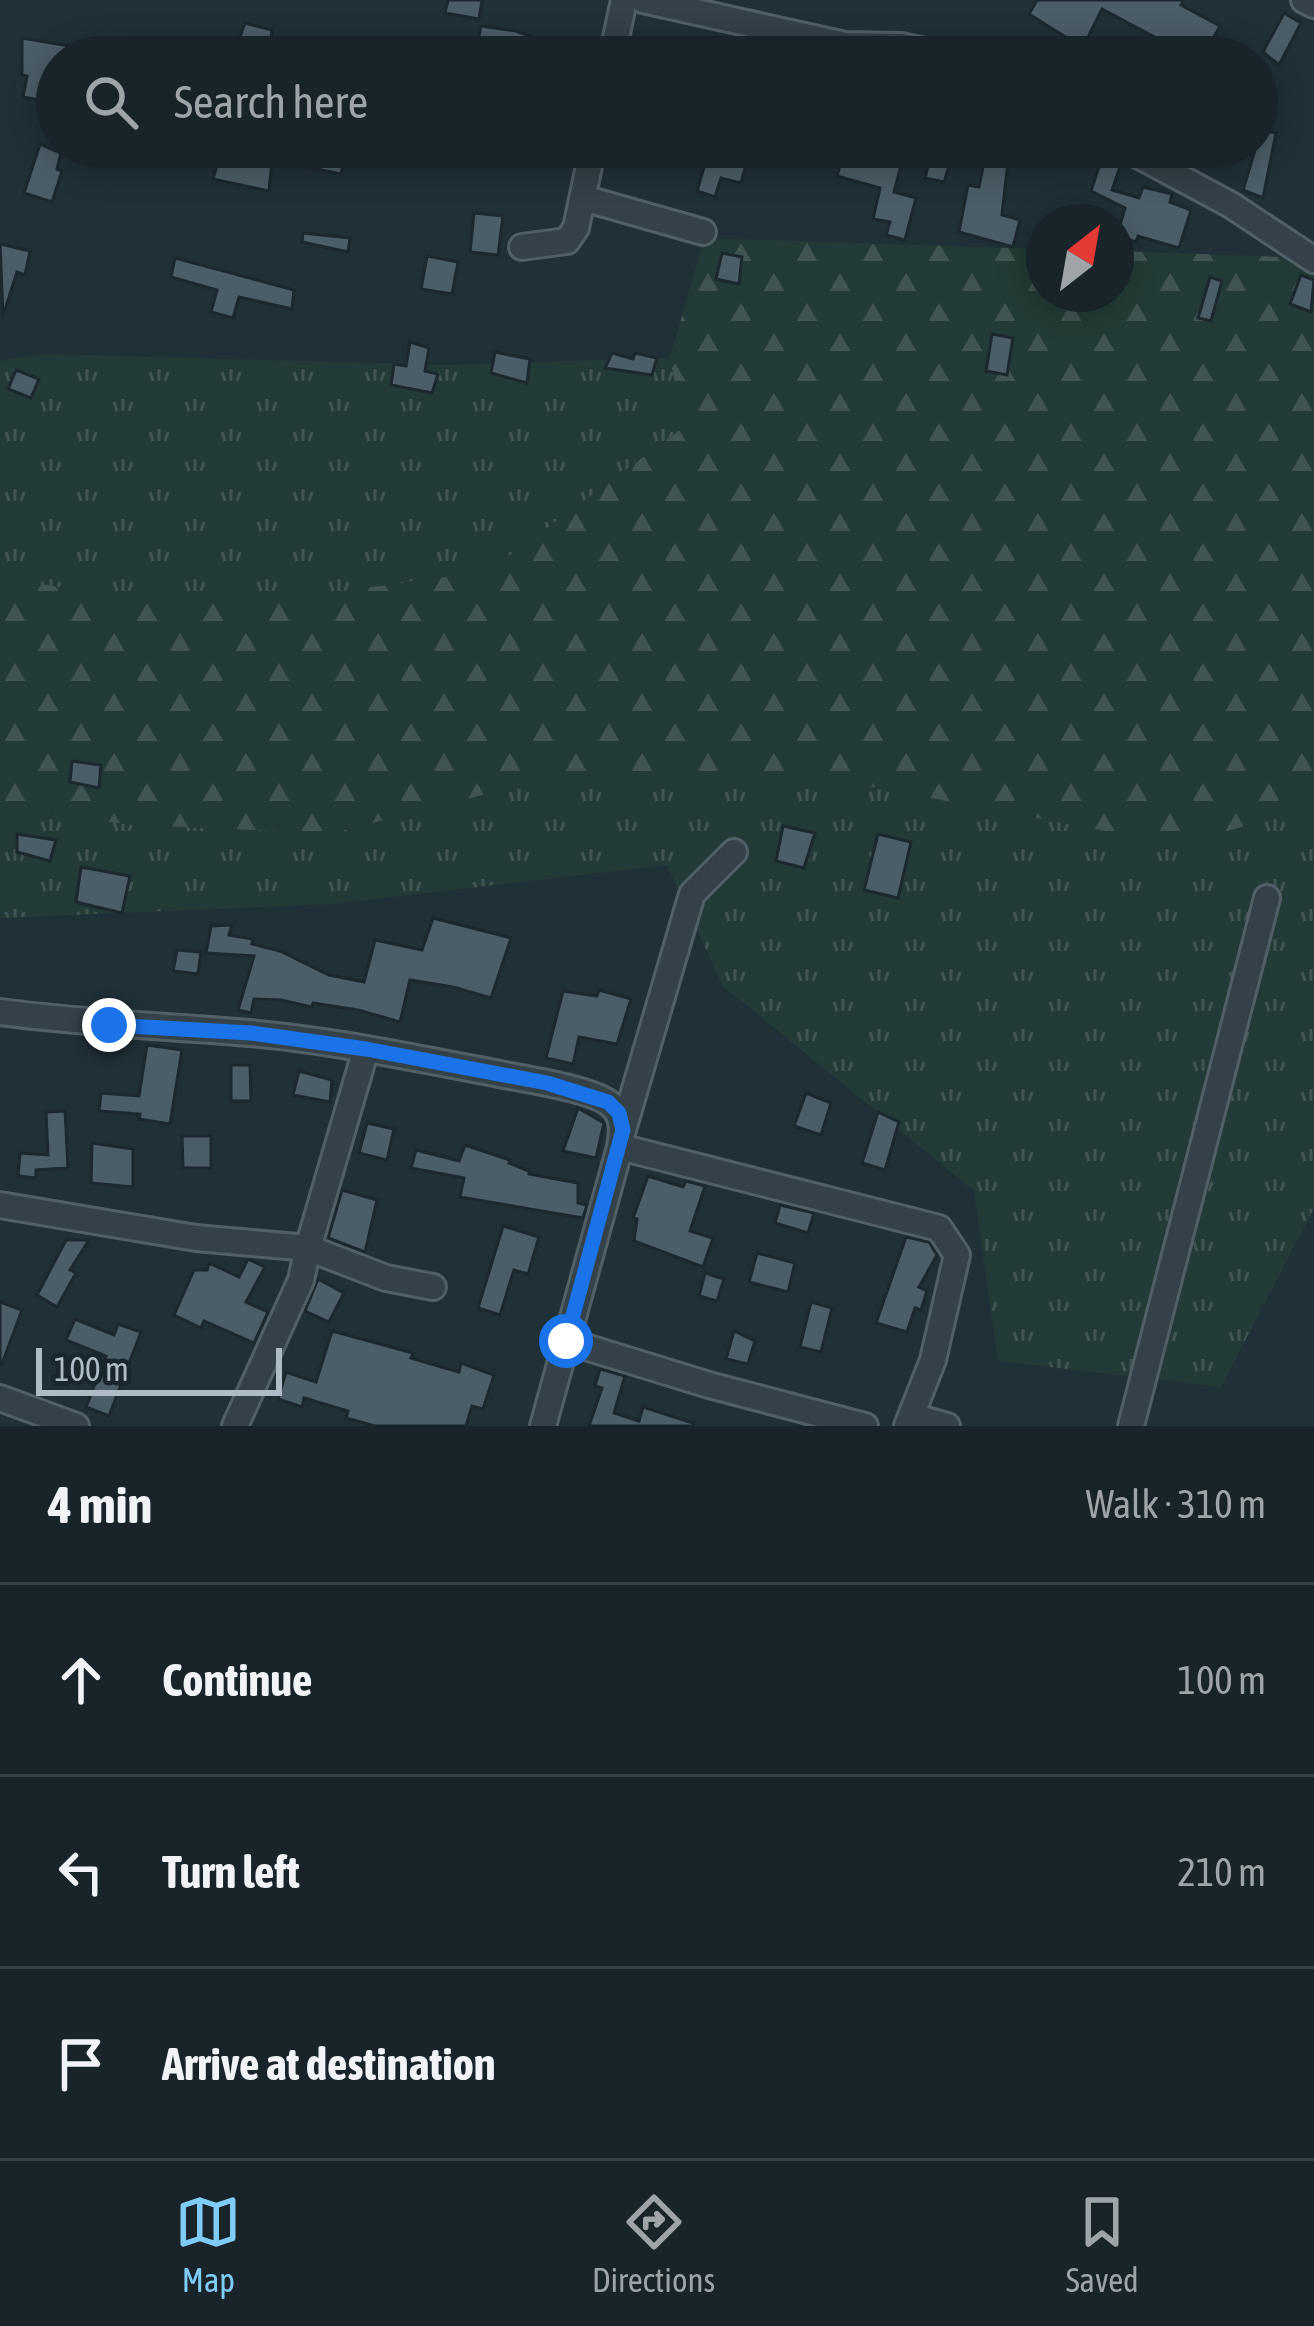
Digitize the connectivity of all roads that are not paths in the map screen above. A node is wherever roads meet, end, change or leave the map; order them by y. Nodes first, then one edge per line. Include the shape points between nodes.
1 (623, 0) edge
2 (643, 0) edge
3 (1304, 0) edge
4 (1314, 5) edge
5 (712, 8) edge
6 (616, 36) edge
7 (815, 36) edge
8 (589, 168) edge
9 (1162, 168) edge
10 (583, 198) junction
11 (703, 232) dead end
12 (522, 248) dead end
13 (1314, 260) edge
14 (734, 851) dead end
15 (1267, 898) dead end
16 (0, 1012) edge
17 (366, 1049) junction
18 (622, 1138) junction
19 (0, 1205) edge
20 (308, 1248) junction
21 (433, 1287) dead end
22 (566, 1341) junction
23 (0, 1398) edge
24 (909, 1421) edge
25 (76, 1426) edge
26 (236, 1426) edge
27 (543, 1426) edge
28 (865, 1426) edge
29 (946, 1426) edge
30 (1130, 1426) edge

1 - 6 street
2 - 5 street
3 - 4 street
5 - 7 street
8 - 10 street
9 - 13 street
10 - 11 street
10 - 12 street via 567,241
14 - 18 street via 692,894
15 - 30 street
16 - 17 street
17 - 18 street via 608,1102 619,1113
17 - 20 street
18 - 22 street
18 - 24 street via 939,1228 957,1255 933,1360
19 - 20 street
20 - 21 street
20 - 26 street
22 - 27 street
22 - 28 street
23 - 25 street
24 - 29 street

